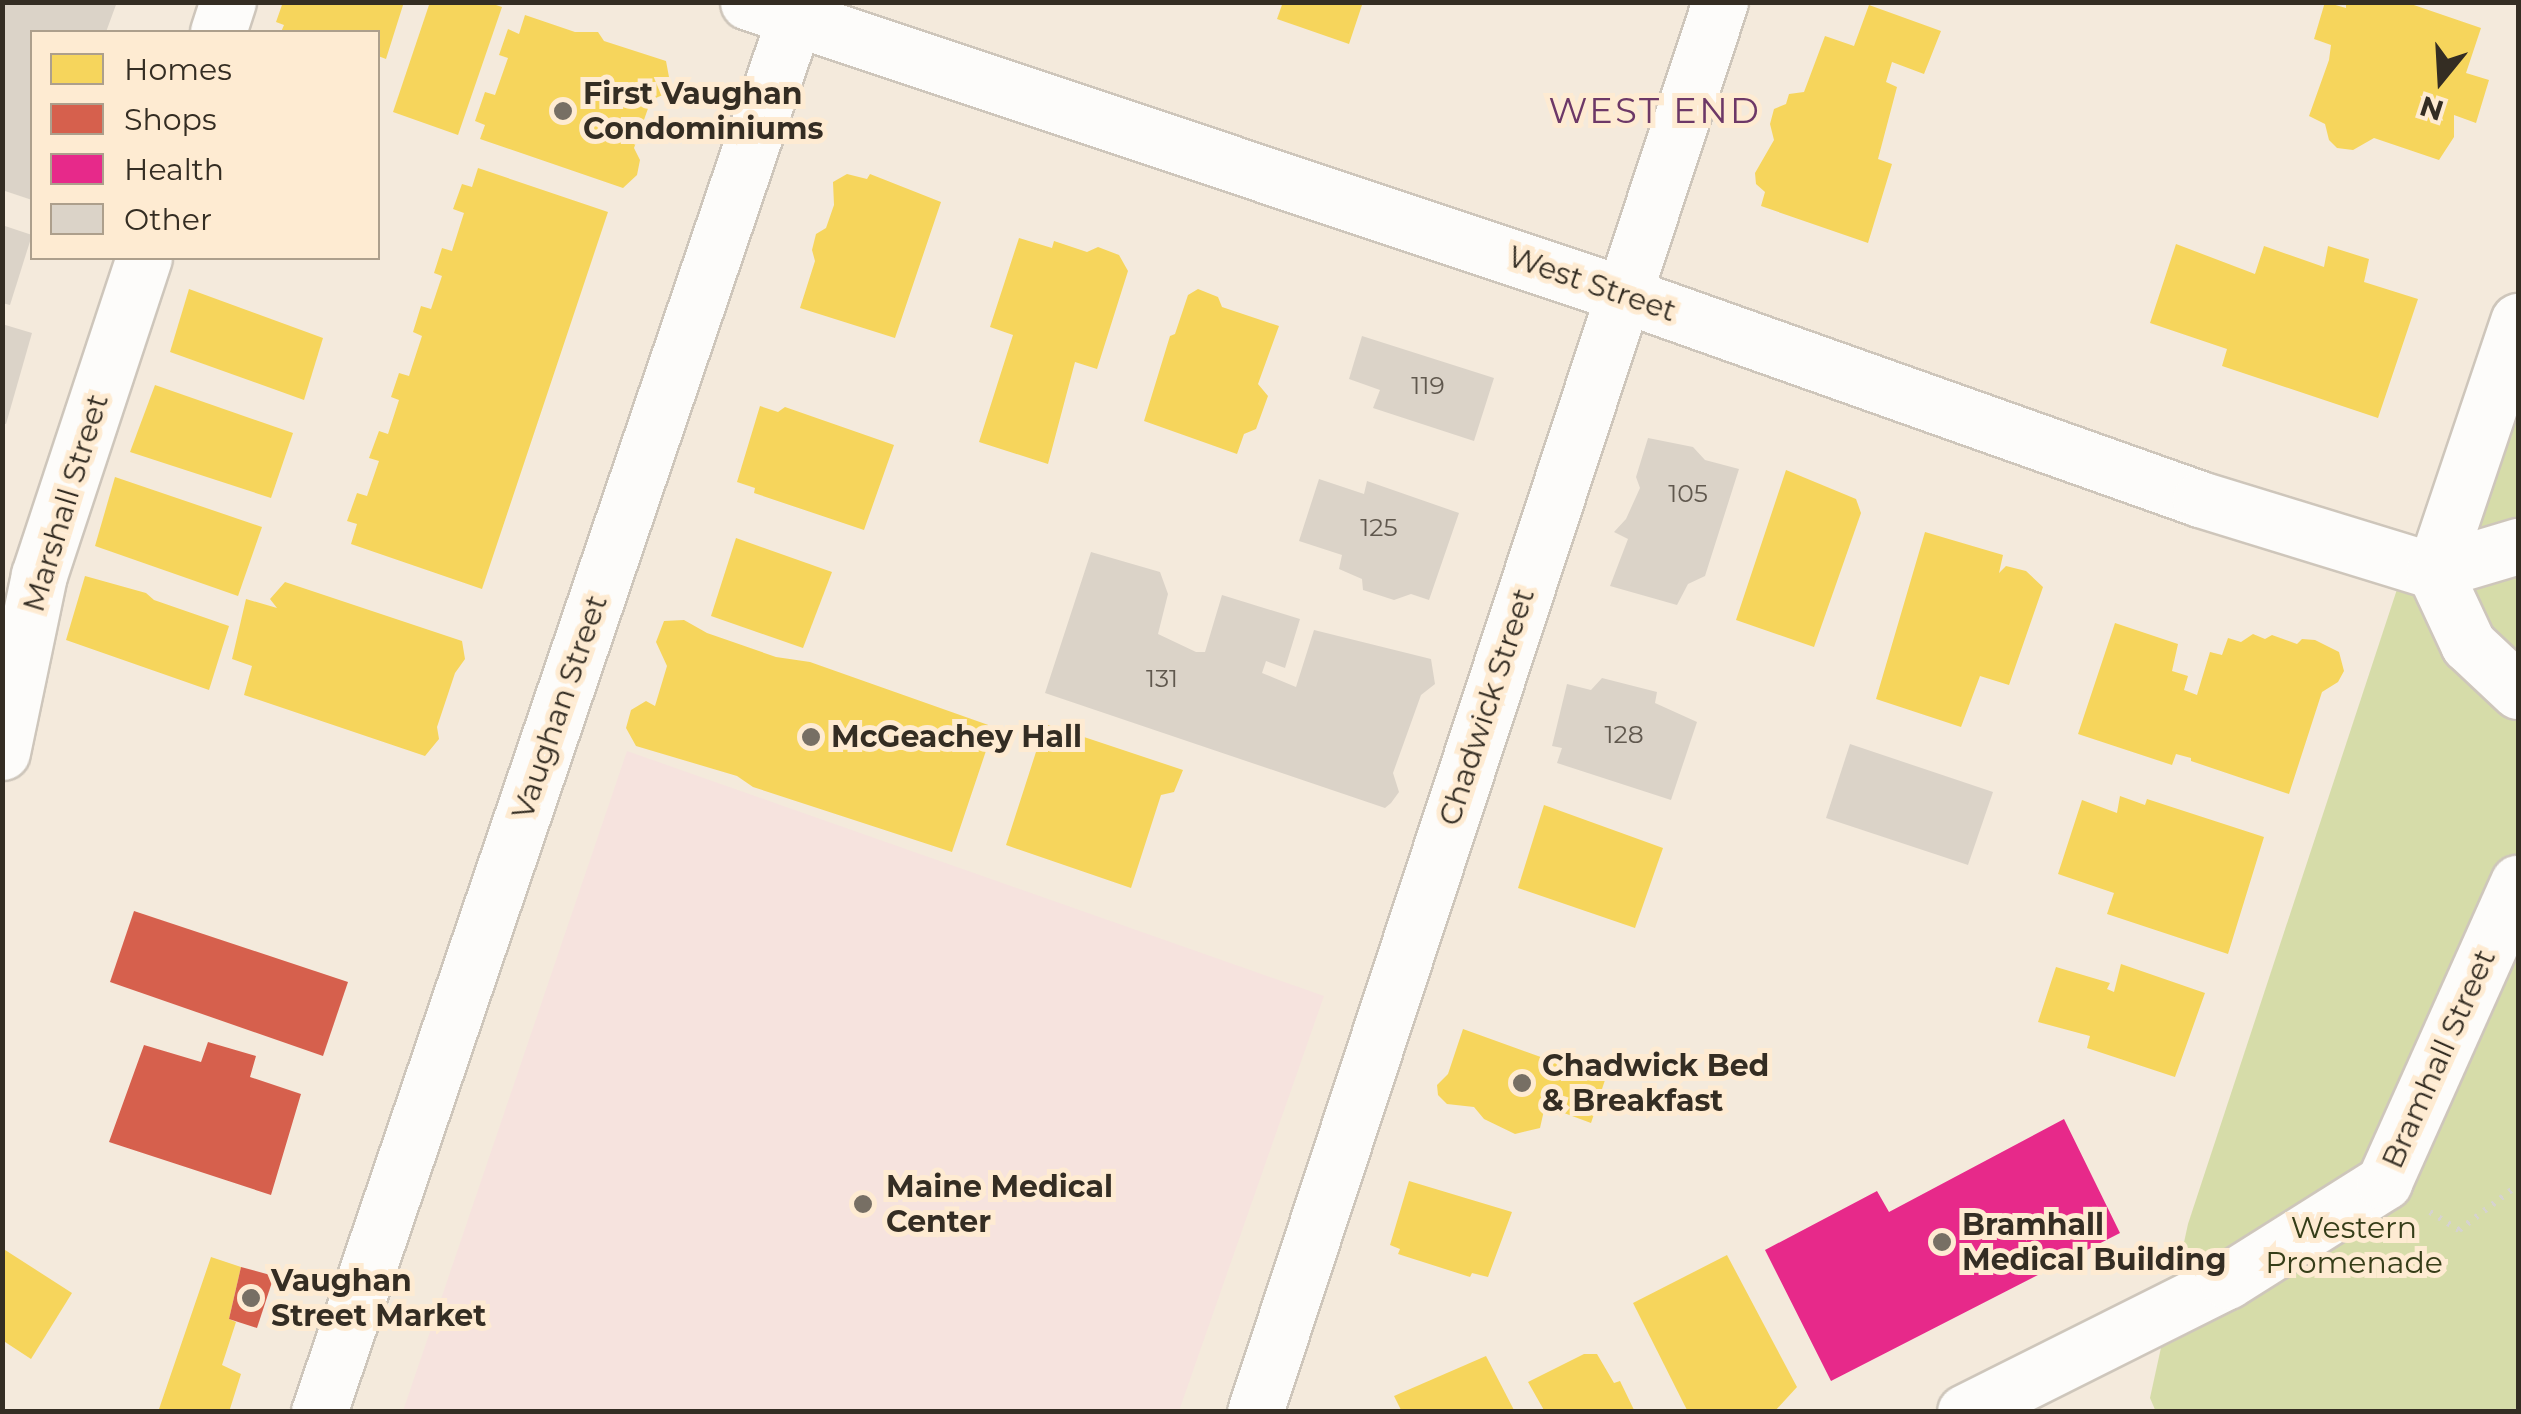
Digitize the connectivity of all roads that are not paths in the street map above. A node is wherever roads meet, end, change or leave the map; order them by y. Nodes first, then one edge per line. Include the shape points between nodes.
1 (228, 2) edge
2 (1720, 2) edge
3 (781, 8) edge
4 (219, 30) edge
5 (143, 260) edge
6 (1622, 294) junction
7 (2518, 321) edge
8 (2518, 546) edge
9 (2434, 571) junction
10 (2518, 690) edge
11 (2, 752) edge
12 (2518, 884) edge
13 (319, 1412) edge
14 (1255, 1412) edge
15 (1965, 1412) edge

1 - 4 street
2 - 6 street, Chadwick Street
3 - 6 street, West Street
3 - 13 street, Vaughan Street
5 - 11 street, Marshall Street via 39,576
6 - 9 street, West Street via 2200,499
6 - 14 street, Chadwick Street
7 - 9 street
8 - 9 street
9 - 10 street via 2468,644
12 - 15 street, Bramhall Street via 2384,1182 2227,1280

